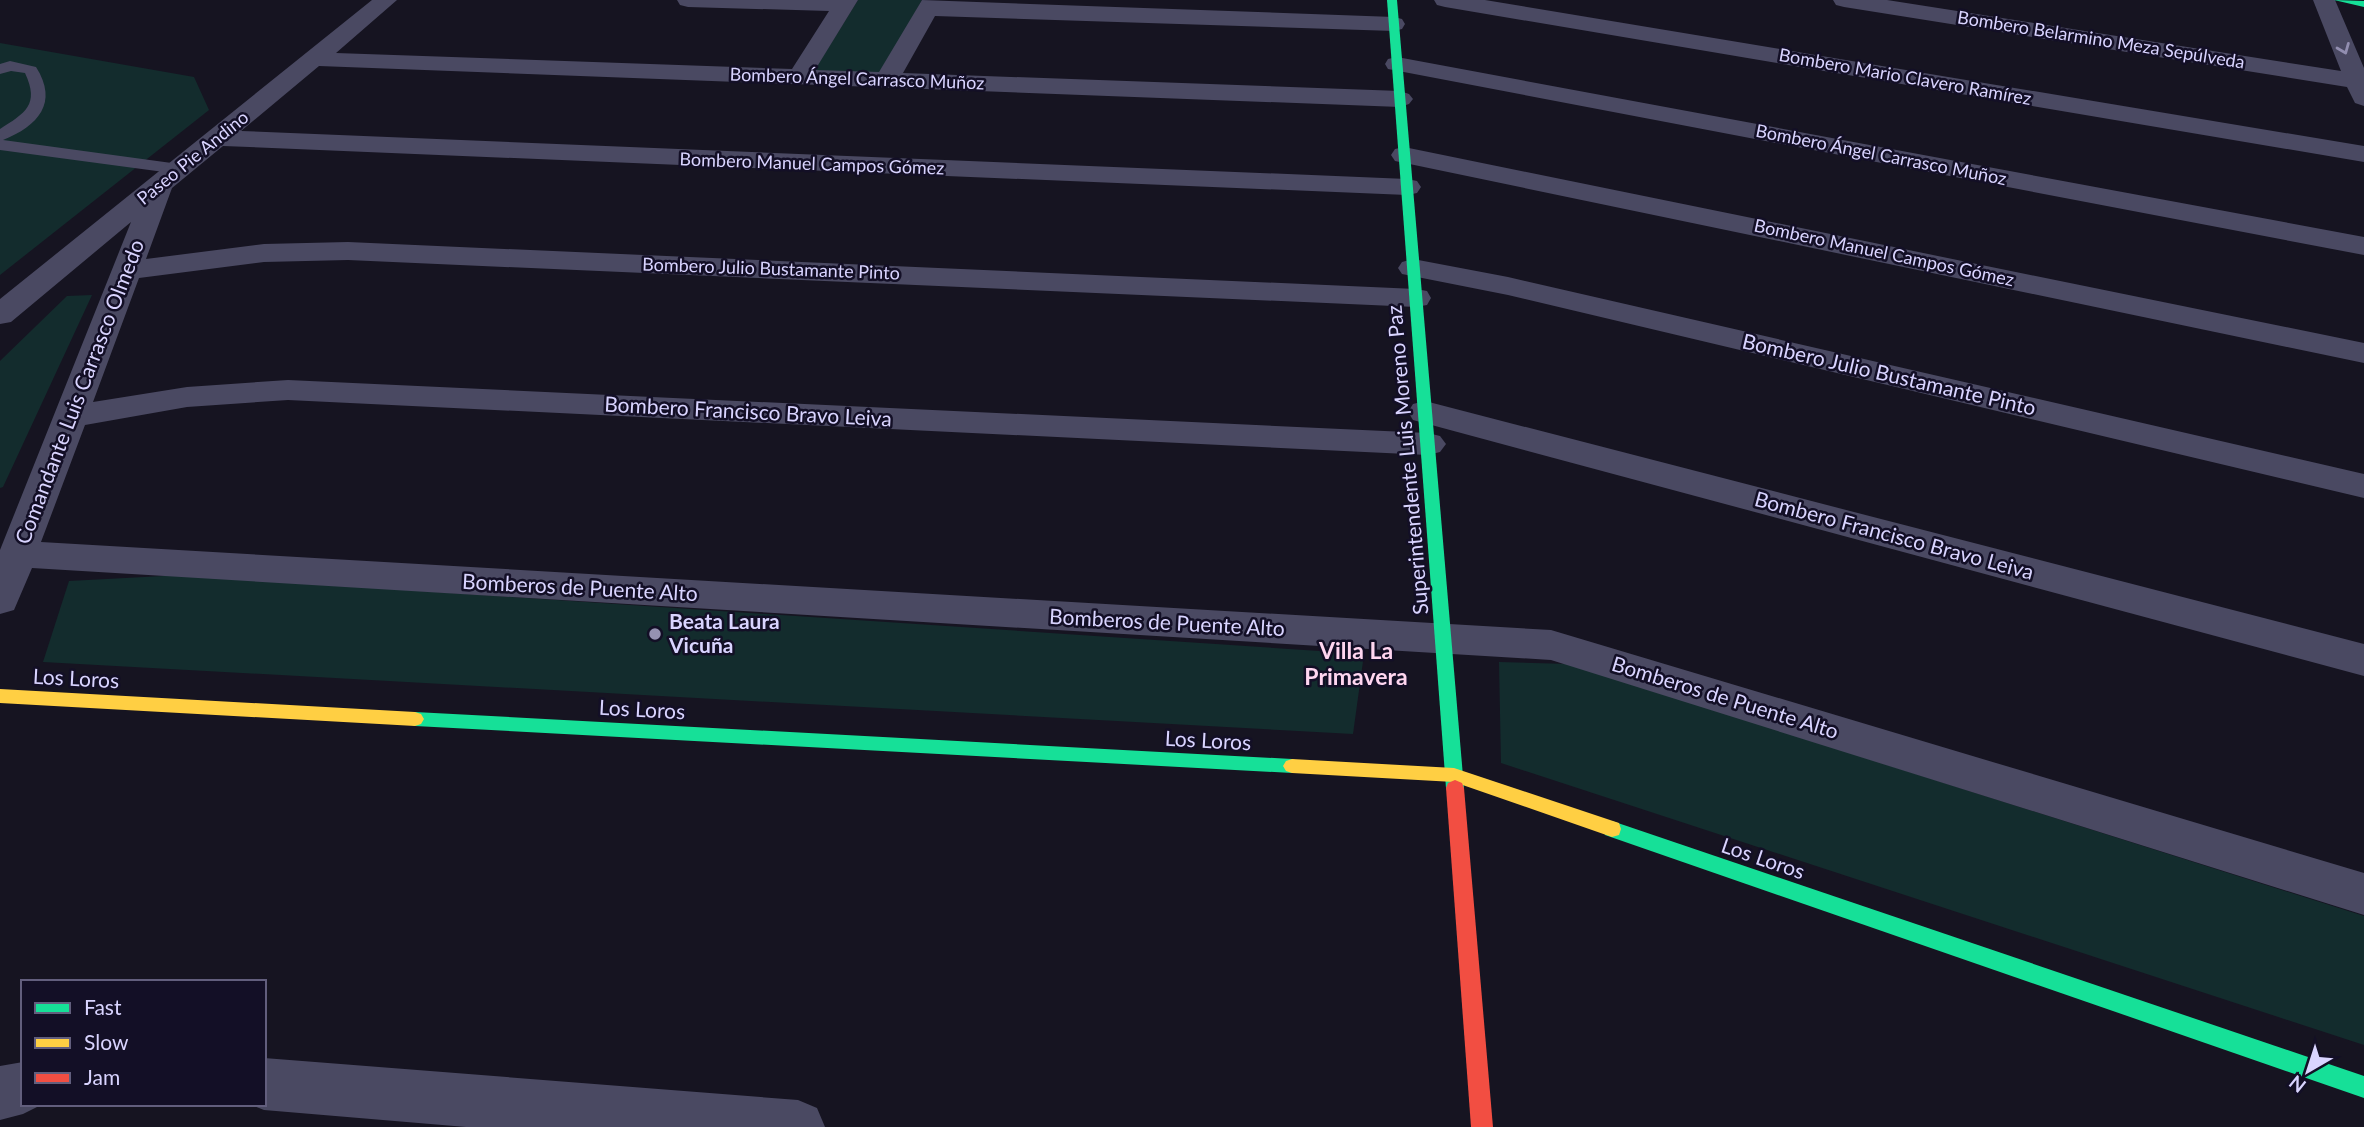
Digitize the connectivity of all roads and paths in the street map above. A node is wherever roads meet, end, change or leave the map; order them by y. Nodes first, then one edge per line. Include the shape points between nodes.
1 (386, 0) edge
2 (688, 0) edge
3 (1392, 0) edge
4 (1445, 0) edge
5 (1844, 0) edge
6 (2324, 0) edge
7 (2339, 0) edge
8 (846, 2) edge
9 (930, 4) edge
10 (2364, 4) edge
11 (1394, 24) junction
12 (314, 59) junction
13 (1397, 64) junction
14 (0, 69) edge
15 (799, 77) junction
16 (887, 80) junction
17 (2361, 89) edge
18 (1400, 99) junction
19 (0, 136) edge
20 (218, 138) junction
21 (0, 145) edge
22 (2364, 153) edge
23 (1404, 155) junction
24 (170, 177) junction
25 (1407, 187) junction
26 (2364, 246) edge
27 (126, 271) junction
28 (1414, 284) junction
29 (0, 315) edge
30 (2364, 353) edge
31 (70, 417) junction
32 (1426, 428) junction
33 (2364, 486) edge
34 (18, 554) junction
35 (0, 600) edge
36 (1443, 640) junction
37 (2364, 660) edge
38 (0, 696) edge
39 (1454, 775) junction
40 (2364, 894) edge
41 (266, 1084) edge
42 (2364, 1087) edge
43 (21, 1088) edge
44 (0, 1093) edge
45 (799, 1127) edge
46 (1482, 1127) edge

1 - 12 street, Paseo Pie Andino
2 - 8 street
3 - 11 street, Superintendente Luis Moreno Paz
4 - 22 street, Bombero Mario Clavero Ramírez
5 - 17 street, Bombero Belarmino Meza Sepúlveda
6 -> 17 street
7 - 10 street
8 - 15 street
9 - 11 street
9 - 16 street
11 - 13 street, Superintendente Luis Moreno Paz
12 - 15 street, Bombero Ángel Carrasco Muñoz
12 - 20 street, Paseo Pie Andino
13 - 18 street, Superintendente Luis Moreno Paz
13 - 26 street, Bombero Ángel Carrasco Muñoz
14 - 19 lane via 31,70 40,86 34,114
15 - 16 street, Bombero Ángel Carrasco Muñoz
16 - 18 street, Bombero Ángel Carrasco Muñoz
18 - 23 street, Superintendente Luis Moreno Paz
20 - 24 street, Paseo Pie Andino
20 - 25 street, Bombero Manuel Campos Gómez
21 - 24 lane
23 - 25 street, Superintendente Luis Moreno Paz
23 - 30 street, Bombero Manuel Campos Gómez
24 - 27 street, Comandante Luis Carrasco Olmedo
24 - 29 street, Paseo Pie Andino
25 - 28 street, Superintendente Luis Moreno Paz
27 - 28 street, Bombero Julio Bustamante Pinto via 264,253 348,251
27 - 31 street, Comandante Luis Carrasco Olmedo
28 - 32 street, Superintendente Luis Moreno Paz
28 - 33 street, Bombero Julio Bustamante Pinto via 1508,286
31 - 32 street, Bombero Francisco Bravo Leiva via 187,397 288,390
31 - 34 street, Comandante Luis Carrasco Olmedo
32 - 36 street, Superintendente Luis Moreno Paz
32 - 37 street, Bombero Francisco Bravo Leiva
34 - 35 street, Comandante Luis Carrasco Olmedo
34 - 36 street, Bomberos de Puente Alto
36 - 39 street, Superintendente Luis Moreno Paz
36 - 40 street, Bomberos de Puente Alto via 1551,645
38 - 39 street, Los Loros
39 - 42 street, Los Loros
39 - 46 street, Superintendente Luis Moreno Paz
41 - 45 street
43 - 44 street

